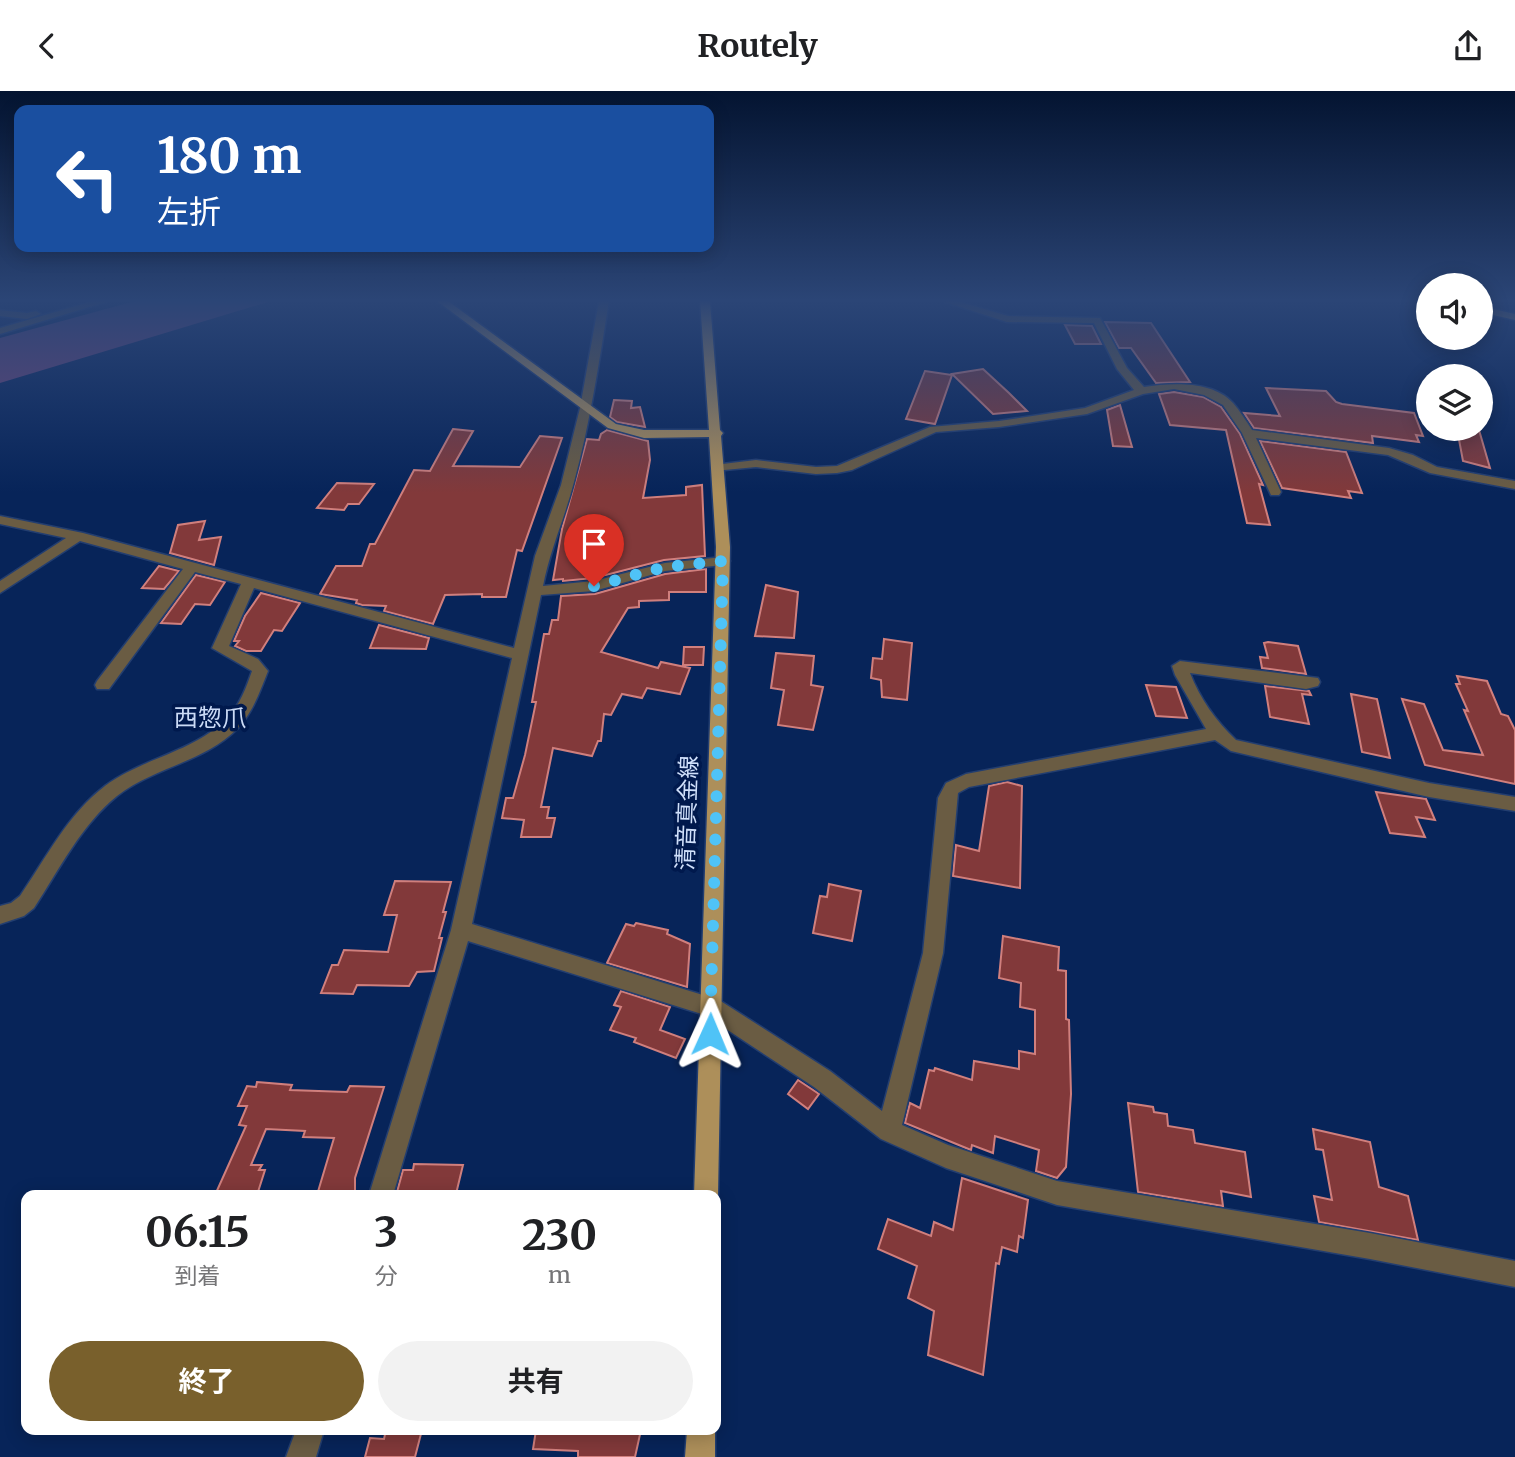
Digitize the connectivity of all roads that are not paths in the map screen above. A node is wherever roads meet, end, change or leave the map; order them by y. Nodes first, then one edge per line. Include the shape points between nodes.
1 (527, 365) edge
2 (593, 365) edge
3 (710, 365) edge
4 (1120, 365) edge
5 (1141, 391) junction
6 (586, 408) junction
7 (716, 433) junction
8 (1248, 433) junction
9 (718, 468) junction
10 (1515, 485) edge
11 (1275, 492) dead end
12 (0, 520) edge
13 (78, 536) junction
14 (723, 561) junction
15 (192, 567) junction
16 (249, 582) junction
17 (0, 588) edge
18 (534, 591) junction
19 (520, 655) junction
20 (1312, 682) dead end
21 (103, 685) dead end
22 (1217, 733) junction
23 (1515, 804) edge
24 (0, 915) edge
25 (461, 930) junction
26 (711, 1007) junction
27 (889, 1131) junction
28 (383, 1190) edge
29 (706, 1190) edge
30 (1515, 1274) edge
31 (308, 1435) edge
32 (701, 1435) edge
33 (301, 1457) edge
34 (700, 1457) edge

1 - 6 main road
2 - 6 street
3 - 7 main road, 清音真金線
4 - 5 street
5 - 8 street via 1166,386 1208,392 1227,403
5 - 9 street via 1087,411 934,429 834,470 761,464
6 - 7 main road via 628,431
6 - 18 street
7 - 9 main road, 清音真金線
8 - 10 street via 1389,452 1434,470
8 - 11 street
9 - 14 main road, 清音真金線
12 - 13 street
13 - 15 street
13 - 17 street
14 - 18 street via 665,567 594,586
14 - 26 main road, 清音真金線
15 - 16 street
15 - 21 street
16 - 19 street
16 - 24 street via 220,648 250,660 260,671 239,715 202,748 144,771 111,791 70,835 27,902
18 - 19 street
19 - 25 street
20 - 22 street via 1180,666 1194,701
22 - 23 street via 1231,745 1429,790
22 - 27 street via 975,779 953,788 945,809 928,980
25 - 26 street
25 - 28 street
26 - 27 street via 822,1079
26 - 29 main road, 清音真金線
27 - 30 street via 946,1156 1057,1193
31 - 33 street
32 - 34 main road

